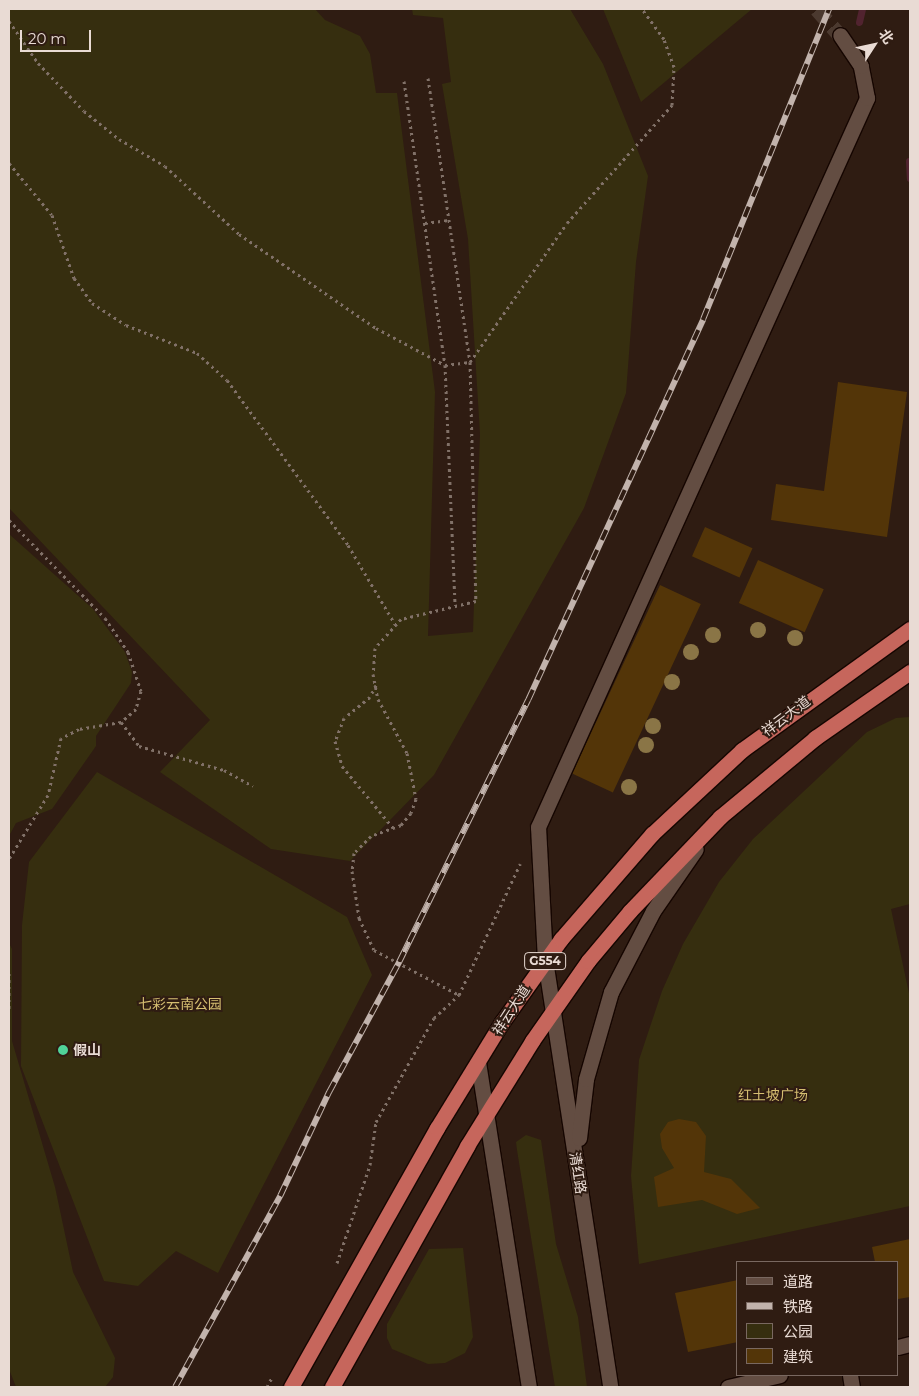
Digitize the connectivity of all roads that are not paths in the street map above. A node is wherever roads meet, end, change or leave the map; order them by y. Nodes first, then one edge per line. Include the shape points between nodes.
1 (840, 35) tunnel mouth
2 (910, 629) edge
3 (910, 672) edge
4 (720, 817) junction
5 (545, 960) junction
6 (553, 1010) junction
7 (478, 1062) junction
8 (486, 1116) junction
9 (578, 1172) junction
10 (776, 1376) edge
11 (291, 1387) edge
12 (332, 1387) edge
13 (529, 1387) edge
14 (610, 1387) edge
15 (728, 1387) edge

1 - 5 main road, 清红路 via 861,66 867,98 538,827
2 - 5 highway, 祥云大道 / G554 via 794,710 696,791 604,887
3 - 4 highway, G554 via 815,738
4 - 6 highway, G554 via 630,911
4 - 9 main road via 654,911 612,992 586,1079
5 - 6 main road, 清红路
5 - 7 highway, 祥云大道 / G554
6 - 8 highway, G554
6 - 9 main road, 清红路
7 - 8 main road
7 - 11 highway, 祥云大道 / G554
8 - 12 highway, G554
8 - 13 main road
9 - 14 main road, 清红路
10 - 15 main road

